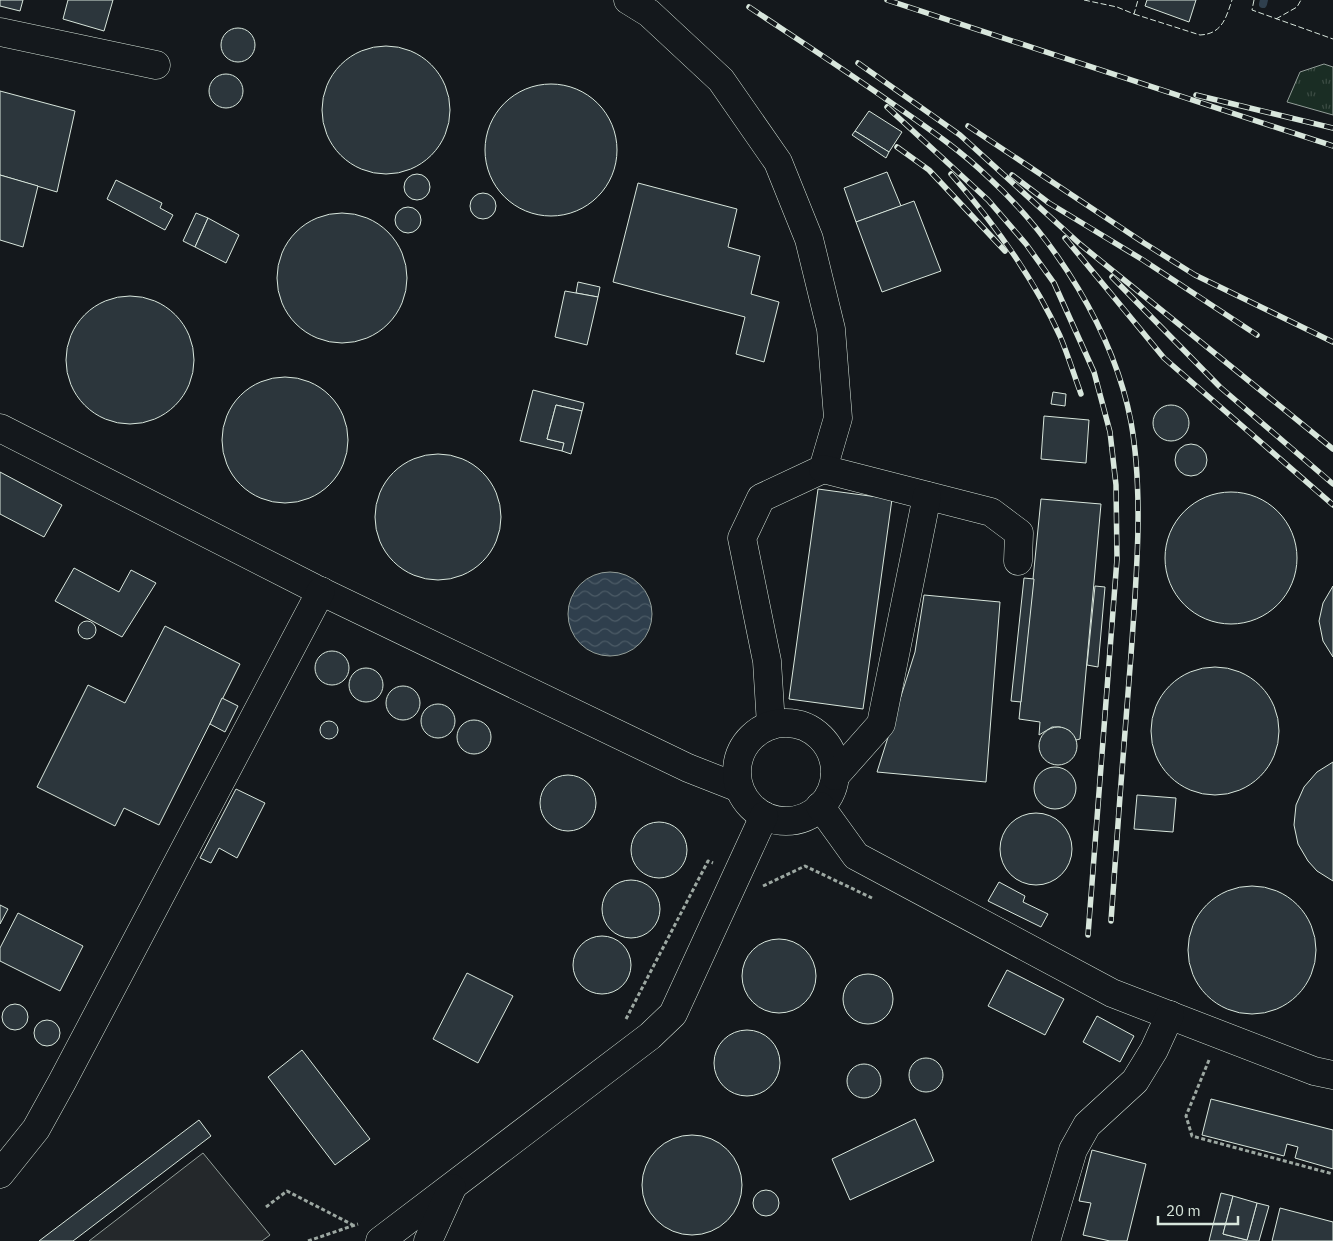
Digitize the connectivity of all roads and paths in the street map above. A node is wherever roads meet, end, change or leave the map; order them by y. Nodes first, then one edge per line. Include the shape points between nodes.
1 (628, 0) edge
2 (0, 32) edge
3 (156, 65) dead end
4 (0, 428) edge
5 (822, 469) junction
6 (927, 496) junction
7 (1018, 561) dead end
8 (321, 591) junction
9 (771, 725) junction
10 (835, 776) junction
11 (739, 788) junction
12 (820, 806) junction
13 (764, 816) junction
14 (737, 875) junction
15 (877, 901) dead end
16 (1170, 1015) junction
17 (622, 1026) dead end
18 (1211, 1055) dead end
19 (1333, 1075) edge
20 (0, 1174) edge
21 (1333, 1174) edge
22 (454, 1185) junction
23 (266, 1208) dead end
24 (353, 1225) junction
25 (371, 1232) edge
26 (308, 1241) edge
27 (428, 1241) edge
28 (1046, 1241) edge

1 - 5 lane via 649,13 721,80 778,162 809,239 831,329 838,418
2 - 3 lane
4 - 8 lane
5 - 6 lane
5 - 9 lane via 761,498 742,538 767,661
6 - 7 lane via 992,512 1019,533
6 - 10 lane via 881,724
8 - 11 lane via 688,768
8 - 20 lane via 62,1082 36,1129
9 - 10 lane via 794,724 816,734 827,746
9 - 11 lane via 757,732 739,757
10 - 12 lane via 830,792
11 - 13 lane via 753,809
12 - 13 lane via 808,816 794,820
12 - 16 lane via 856,856 1112,992
13 - 14 lane
14 - 15 path via 760,888 805,866
14 - 17 path via 708,861
14 - 22 lane via 673,1014 650,1036
16 - 19 lane via 1314,1071
16 - 28 lane via 1135,1081 1087,1125 1073,1150
18 - 21 path via 1186,1116 1192,1136
22 - 25 lane
22 - 27 lane
23 - 24 path via 287,1191
24 - 25 path
24 - 26 path

